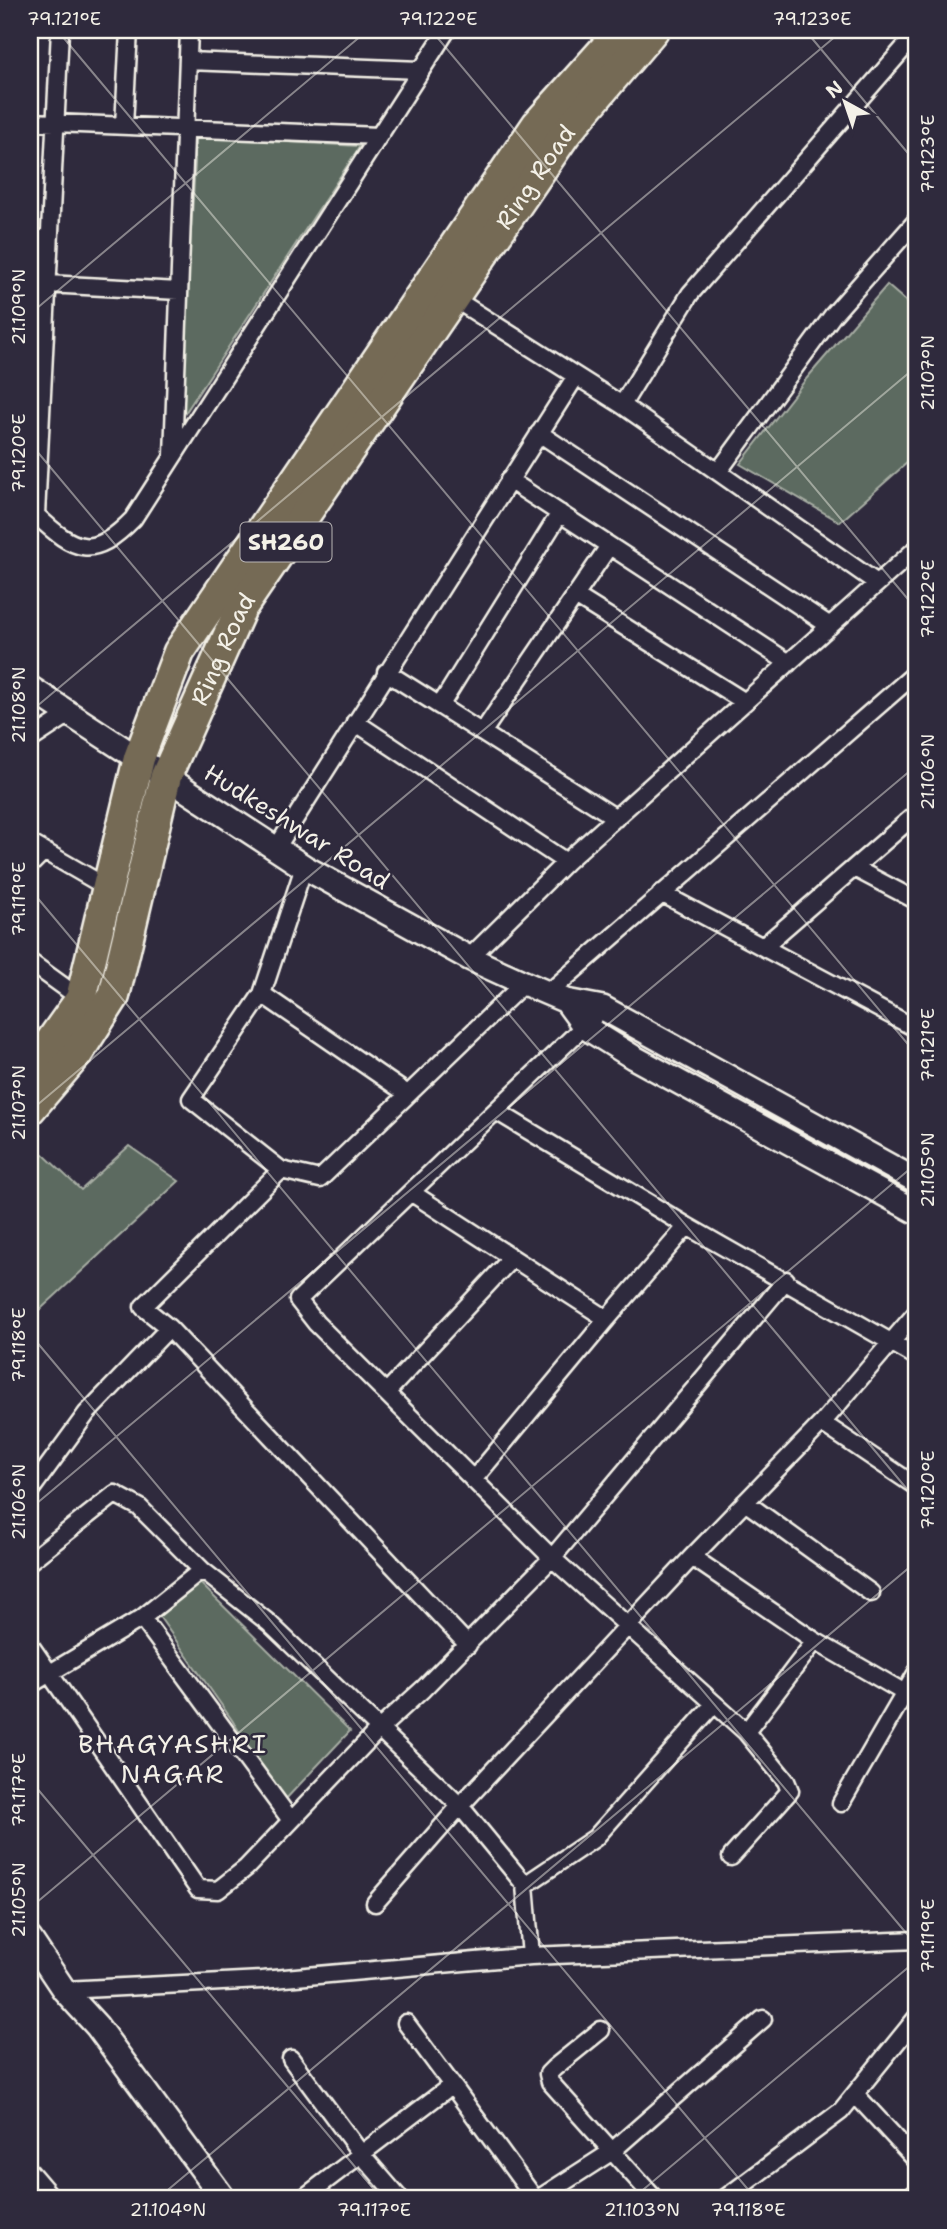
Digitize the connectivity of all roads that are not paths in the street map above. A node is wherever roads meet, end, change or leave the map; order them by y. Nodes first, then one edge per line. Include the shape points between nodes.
1 (60, 30) edge
2 (129, 30) edge
3 (189, 30) edge
4 (447, 30) edge
5 (622, 30) edge
6 (653, 30) edge
7 (917, 33) edge
8 (188, 61) junction
9 (421, 70) junction
10 (30, 122) edge
11 (55, 123) junction
12 (124, 126) junction
13 (186, 129) junction
14 (379, 136) junction
15 (917, 220) edge
16 (30, 239) edge
17 (50, 239) junction
18 (47, 284) junction
19 (179, 290) junction
20 (453, 298) junction
21 (38, 305) edge
22 (36, 370) edge
23 (576, 376) junction
24 (622, 405) junction
25 (35, 431) edge
26 (539, 433) junction
27 (172, 458) junction
28 (718, 472) junction
29 (509, 480) junction
30 (34, 486) edge
31 (560, 513) junction
32 (33, 518) edge
33 (609, 546) junction
34 (917, 548) edge
35 (877, 583) junction
36 (577, 597) junction
37 (830, 626) junction
38 (789, 663) junction
39 (917, 671) edge
40 (386, 672) junction
41 (30, 688) edge
42 (746, 702) junction
43 (440, 706) junction
44 (71, 713) junction
45 (355, 722) junction
46 (482, 733) junction
47 (30, 740) edge
48 (139, 758) junction
49 (166, 776) junction
50 (917, 813) edge
51 (616, 818) junction
52 (37, 847) edge
53 (277, 847) junction
54 (566, 862) junction
55 (30, 865) edge
56 (304, 867) junction
57 (854, 868) junction
58 (108, 888) junction
59 (661, 893) junction
60 (917, 901) edge
61 (764, 947) junction
62 (469, 958) junction
63 (31, 966) edge
64 (524, 983) junction
65 (262, 994) junction
66 (556, 997) junction
67 (81, 999) junction
68 (603, 1008) junction
69 (585, 1027) junction
70 (917, 1029) edge
71 (30, 1071) edge
72 (406, 1093) junction
73 (30, 1109) edge
74 (496, 1111) junction
75 (281, 1170) junction
76 (917, 1181) edge
77 (412, 1193) junction
78 (917, 1212) edge
79 (687, 1226) junction
80 (512, 1258) junction
81 (786, 1280) junction
82 (917, 1312) edge
83 (607, 1320) junction
84 (169, 1328) junction
85 (892, 1342) junction
86 (917, 1357) edge
87 (386, 1393) junction
88 (822, 1423) junction
89 (473, 1480) junction
90 (917, 1487) edge
91 (30, 1489) edge
92 (745, 1502) junction
93 (692, 1557) junction
94 (552, 1558) junction
95 (30, 1561) edge
96 (202, 1570) junction
97 (871, 1593) dead end
98 (142, 1618) junction
99 (628, 1626) junction
100 (815, 1641) junction
101 (30, 1645) edge
102 (468, 1645) junction
103 (49, 1670) junction
104 (917, 1672) edge
105 (30, 1685) edge
106 (911, 1696) edge
107 (714, 1704) junction
108 (378, 1730) junction
109 (746, 1732) junction
110 (841, 1803) dead end
111 (460, 1806) junction
112 (290, 1819) junction
113 (731, 1857) dead end
114 (525, 1885) junction
115 (375, 1903) dead end
116 (30, 1939) edge
117 (917, 1940) edge
118 (531, 1956) junction
119 (64, 1990) junction
120 (917, 2017) edge
121 (764, 2019) dead end
122 (406, 2022) dead end
123 (601, 2031) dead end
124 (291, 2059) dead end
125 (452, 2085) junction
126 (855, 2094) junction
127 (611, 2151) junction
128 (362, 2155) junction
129 (917, 2161) edge
130 (30, 2172) edge
131 (917, 2192) edge
132 (53, 2199) edge
133 (224, 2199) edge
134 (302, 2199) edge
135 (400, 2199) edge
136 (536, 2199) edge
137 (655, 2199) edge
138 (724, 2199) edge
139 (908, 2199) edge

1 - 11 street
2 - 12 street
3 - 8 street
4 - 9 street
5 - 48 highway, Ring Road / SH260 via 537,125 267,518 179,652
6 - 20 highway, Ring Road / SH260 via 565,134
7 - 24 street via 690,294
8 - 9 street
8 - 13 street
9 - 14 street
10 - 11 street
11 - 12 street
11 - 17 street
12 - 13 street
13 - 14 street
13 - 19 street
14 - 27 street
15 - 28 street via 833,315
16 - 17 street
17 - 18 street
18 - 19 street
18 - 21 street
19 - 27 street
20 - 23 street
20 - 49 highway, Ring Road / SH260 via 242,608
21 - 22 street
22 - 25 street
23 - 24 street
23 - 26 street
24 - 28 street
25 - 30 street
26 - 29 street
26 - 37 street
27 - 32 street via 133,519 98,547 82,546
28 - 35 street
29 - 31 street
29 - 40 street
30 - 32 street
31 - 33 street
31 - 43 street
33 - 36 street
33 - 38 street
34 - 35 street
35 - 37 street
36 - 42 street
36 - 46 street
37 - 38 street
38 - 42 street
39 - 59 street
40 - 43 street
40 - 45 street
41 - 44 main road, Hudkeshwar Road
42 - 51 street
43 - 46 street
44 - 47 street
44 - 48 main road, Hudkeshwar Road
45 - 53 street
45 - 54 street
46 - 51 street
48 - 49 main road, Hudkeshwar Road
48 - 58 highway, Ring Road / SH260
49 - 53 main road, Hudkeshwar Road
49 - 73 highway, Ring Road / SH260 via 114,996 76,1054
50 - 57 street
51 - 54 street
52 - 55 street
52 - 58 street
53 - 56 main road, Hudkeshwar Road
54 - 62 street
56 - 62 main road, Hudkeshwar Road
56 - 65 street
57 - 60 street
57 - 61 street
58 - 67 highway, Ring Road / SH260
59 - 61 street
59 - 66 street
61 - 70 street
62 - 64 main road, Hudkeshwar Road
63 - 67 street
64 - 66 main road, Hudkeshwar Road
64 - 72 street
65 - 72 street
65 - 75 street via 191,1100
66 - 68 main road
66 - 69 main road
67 - 71 highway, Ring Road / SH260
68 - 69 street
68 - 76 main road
69 - 74 street
69 - 78 main road via 698,1094
72 - 75 street via 320,1180
74 - 77 street
74 - 79 street
75 - 84 street via 143,1307
77 - 80 street
77 - 87 street via 298,1300
79 - 81 street
79 - 83 street
80 - 83 street
80 - 87 street
81 - 85 street
81 - 94 street
82 - 85 street
83 - 89 street
84 - 91 street via 87,1413
84 - 102 street
85 - 86 street
85 - 88 street
87 - 89 street
88 - 90 street
88 - 92 street
89 - 94 street
92 - 93 street
92 - 97 street
93 - 99 street
93 - 100 street
94 - 99 street
94 - 102 street
95 - 96 street via 116,1494 139,1507
96 - 98 street
96 - 108 street via 269,1623
98 - 103 street
98 - 112 street
99 - 107 street
99 - 111 street
100 - 106 street
100 - 109 street
101 - 103 street
102 - 108 street
103 - 105 street
103 - 112 street via 198,1889 218,1890 246,1868
104 - 106 street
106 - 110 street
107 - 109 street
107 - 114 street via 595,1838
108 - 111 street
108 - 112 street
109 - 113 street via 790,1791
111 - 114 street
111 - 115 street
114 - 118 street
116 - 119 main road
117 - 118 street
118 - 119 street via 262,1980
119 - 133 main road via 97,2026
120 - 126 street
121 - 127 street
122 - 125 street
123 - 127 street via 548,2074 550,2082
124 - 128 street
125 - 128 street
125 - 136 street
126 - 129 street
126 - 138 street via 841,2112
127 - 136 street
127 - 137 street
128 - 134 street
128 - 135 street
130 - 132 street
131 - 139 street

